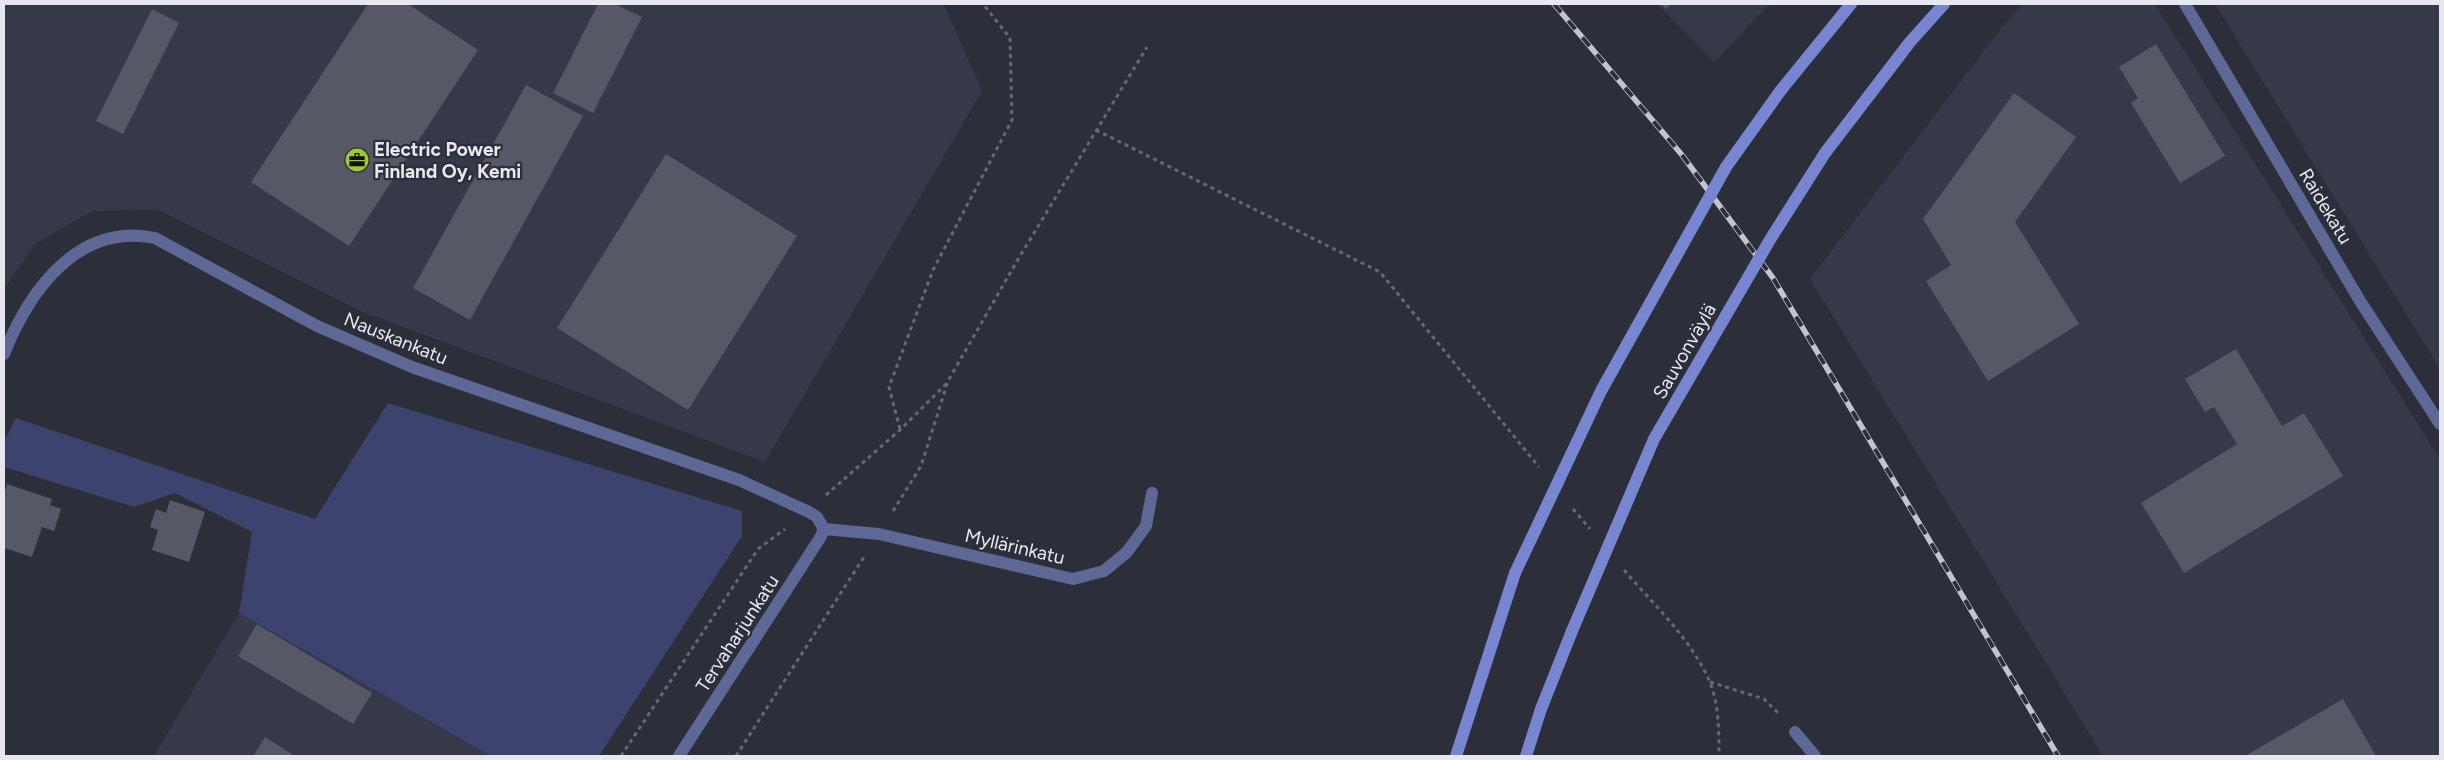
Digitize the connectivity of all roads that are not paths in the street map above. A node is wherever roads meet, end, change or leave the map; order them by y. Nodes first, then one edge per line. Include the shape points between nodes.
1 (1851, 4) edge
2 (1944, 4) edge
3 (2185, 4) edge
4 (4, 354) edge
5 (2440, 424) edge
6 (1152, 493) dead end
7 (824, 529) junction
8 (1795, 732) road end
9 (680, 756) edge
10 (1456, 756) edge
11 (1526, 756) edge
12 (1815, 756) edge

1 - 10 main road, bridge via 1781,90 1726,168 1606,382 1515,572
2 - 11 main road, Sauvonväylä, bridge via 1910,42 1825,152 1654,439 1572,630
3 - 5 street, Raidekatu via 2360,301
4 - 7 street, Nauskankatu via 30,300 48,277 66,262 103,240 139,235 155,238 316,326 412,367 738,480 809,512
6 - 7 street, Myllärinkatu via 1146,526 1127,552 1104,571 1073,579 879,534
7 - 9 street, Tervaharjunkatu
8 - 12 street

